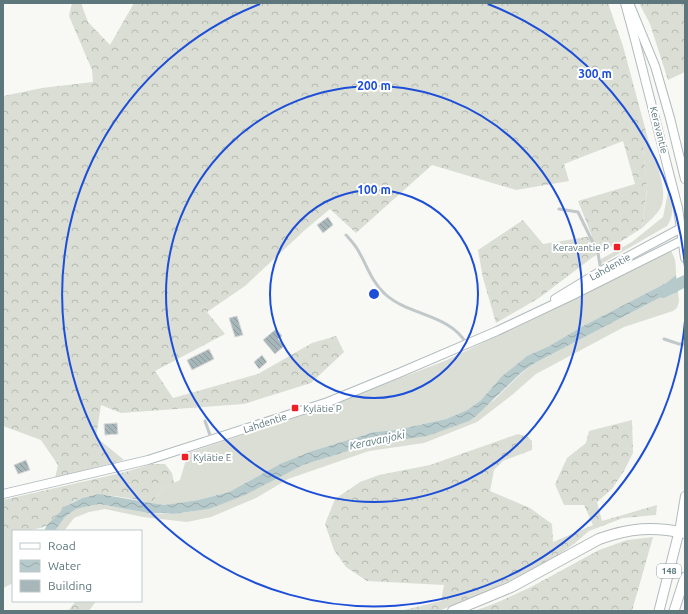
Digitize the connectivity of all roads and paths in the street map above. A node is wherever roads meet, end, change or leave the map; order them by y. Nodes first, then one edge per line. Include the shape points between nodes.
1 (625, 3) edge
2 (629, 3) edge
3 (685, 179) edge
4 (559, 209) dead end
5 (683, 227) edge
6 (346, 235) dead end
7 (684, 239) edge
8 (685, 258) edge
9 (603, 275) junction
10 (664, 339) dead end
11 (685, 344) edge
12 (466, 345) junction
13 (205, 421) dead end
14 (211, 440) junction
15 (3, 494) edge
16 (685, 496) edge
17 (682, 533) edge
18 (685, 577) edge
19 (452, 611) edge
20 (659, 611) edge
21 (674, 611) edge

1 - 5 main road, Keravantie
2 - 3 main road, Keravantie via 655,66
4 - 9 lane via 578,212 598,253
5 - 7 main road, Keravantie
5 - 9 main road, Lahdentie
6 - 12 lane via 385,294 402,305 439,320 458,332
7 - 8 main road, Keravantie
7 - 9 main road, Lahdentie
9 - 12 main road, Lahdentie via 569,297
10 - 11 lane
12 - 14 main road, Lahdentie via 328,402
13 - 14 lane
14 - 15 main road, Lahdentie via 148,460
16 - 17 main road, 148
17 - 19 highway via 650,528 599,539 511,587
17 - 20 main road, 148
18 - 21 main road, 148

